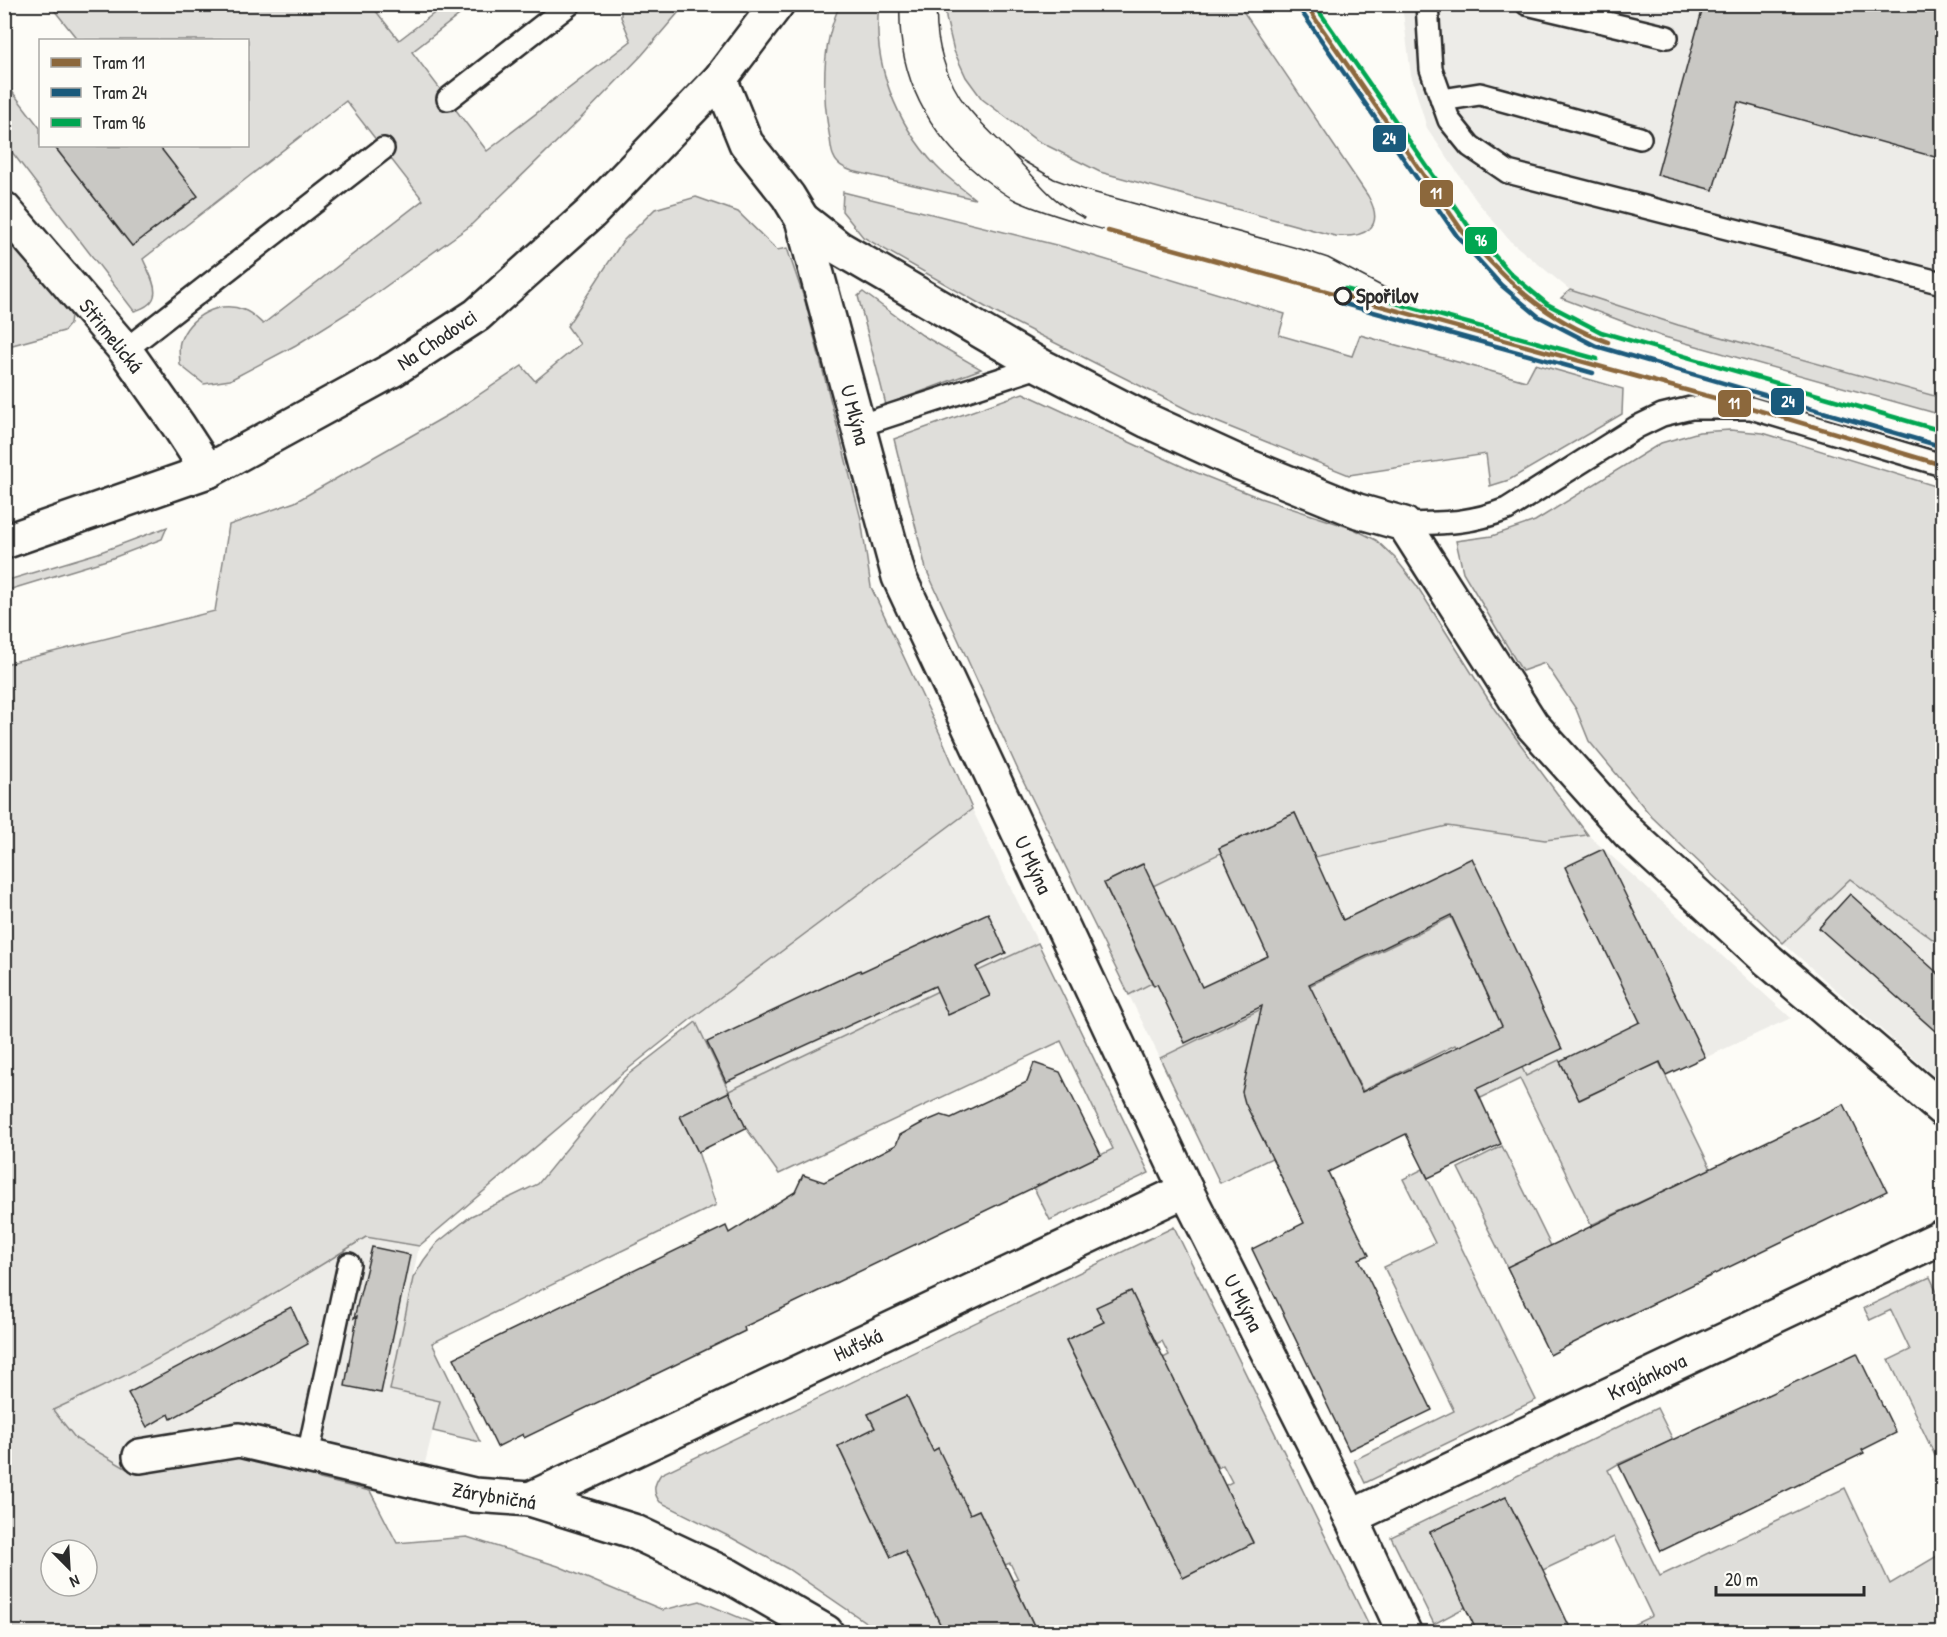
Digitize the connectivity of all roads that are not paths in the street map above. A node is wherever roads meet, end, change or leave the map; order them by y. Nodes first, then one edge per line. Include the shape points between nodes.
1 (570, 4) edge
2 (1427, 4) edge
3 (1527, 4) edge
4 (771, 7) edge
5 (1667, 37) dead end
6 (720, 79) junction
7 (448, 99) dead end
8 (1442, 100) junction
9 (1640, 138) dead end
10 (383, 149) dead end
11 (4, 209) edge
12 (802, 219) junction
13 (1942, 283) edge
14 (125, 350) junction
15 (1041, 366) junction
16 (858, 426) junction
17 (1942, 465) edge
18 (208, 471) junction
19 (1404, 524) junction
20 (4, 542) edge
21 (1942, 1109) edge
22 (1186, 1190) junction
23 (1942, 1237) edge
24 (349, 1264) dead end
25 (308, 1455) junction
26 (140, 1456) dead end
27 (530, 1500) junction
28 (1351, 1517) junction
29 (826, 1632) edge
30 (1404, 1632) edge

1 - 7 lane
2 - 8 lane via 1431,69
3 - 5 lane
4 - 6 street, Na Chodovci
6 - 12 street, U Mlýna via 746,143
6 - 18 street, Na Chodovci via 591,213 477,315 394,369
8 - 9 lane via 1480,94
8 - 13 lane via 1449,120 1470,146 1508,172
10 - 14 lane
11 - 14 street, Střimelická
12 - 15 street via 839,248
12 - 16 street, U Mlýna
14 - 18 street, Střimelická
15 - 16 lane
15 - 19 street via 1240,464 1358,511
16 - 22 street, U Mlýna via 899,577
17 - 19 lane via 1751,408 1691,408 1662,415 1637,427 1485,518 1463,523
18 - 20 street, Na Chodovci
19 - 21 street via 1532,725 1621,824 1769,961
22 - 27 street, Huťská
22 - 28 street, U Mlýna
23 - 28 street, Krajánkova
24 - 25 lane
25 - 26 street, Zárybničná via 239,1440
25 - 27 street, Zárybničná via 474,1495
27 - 29 street, Zárybničná via 633,1531 729,1576
28 - 30 street, U Mlýna

